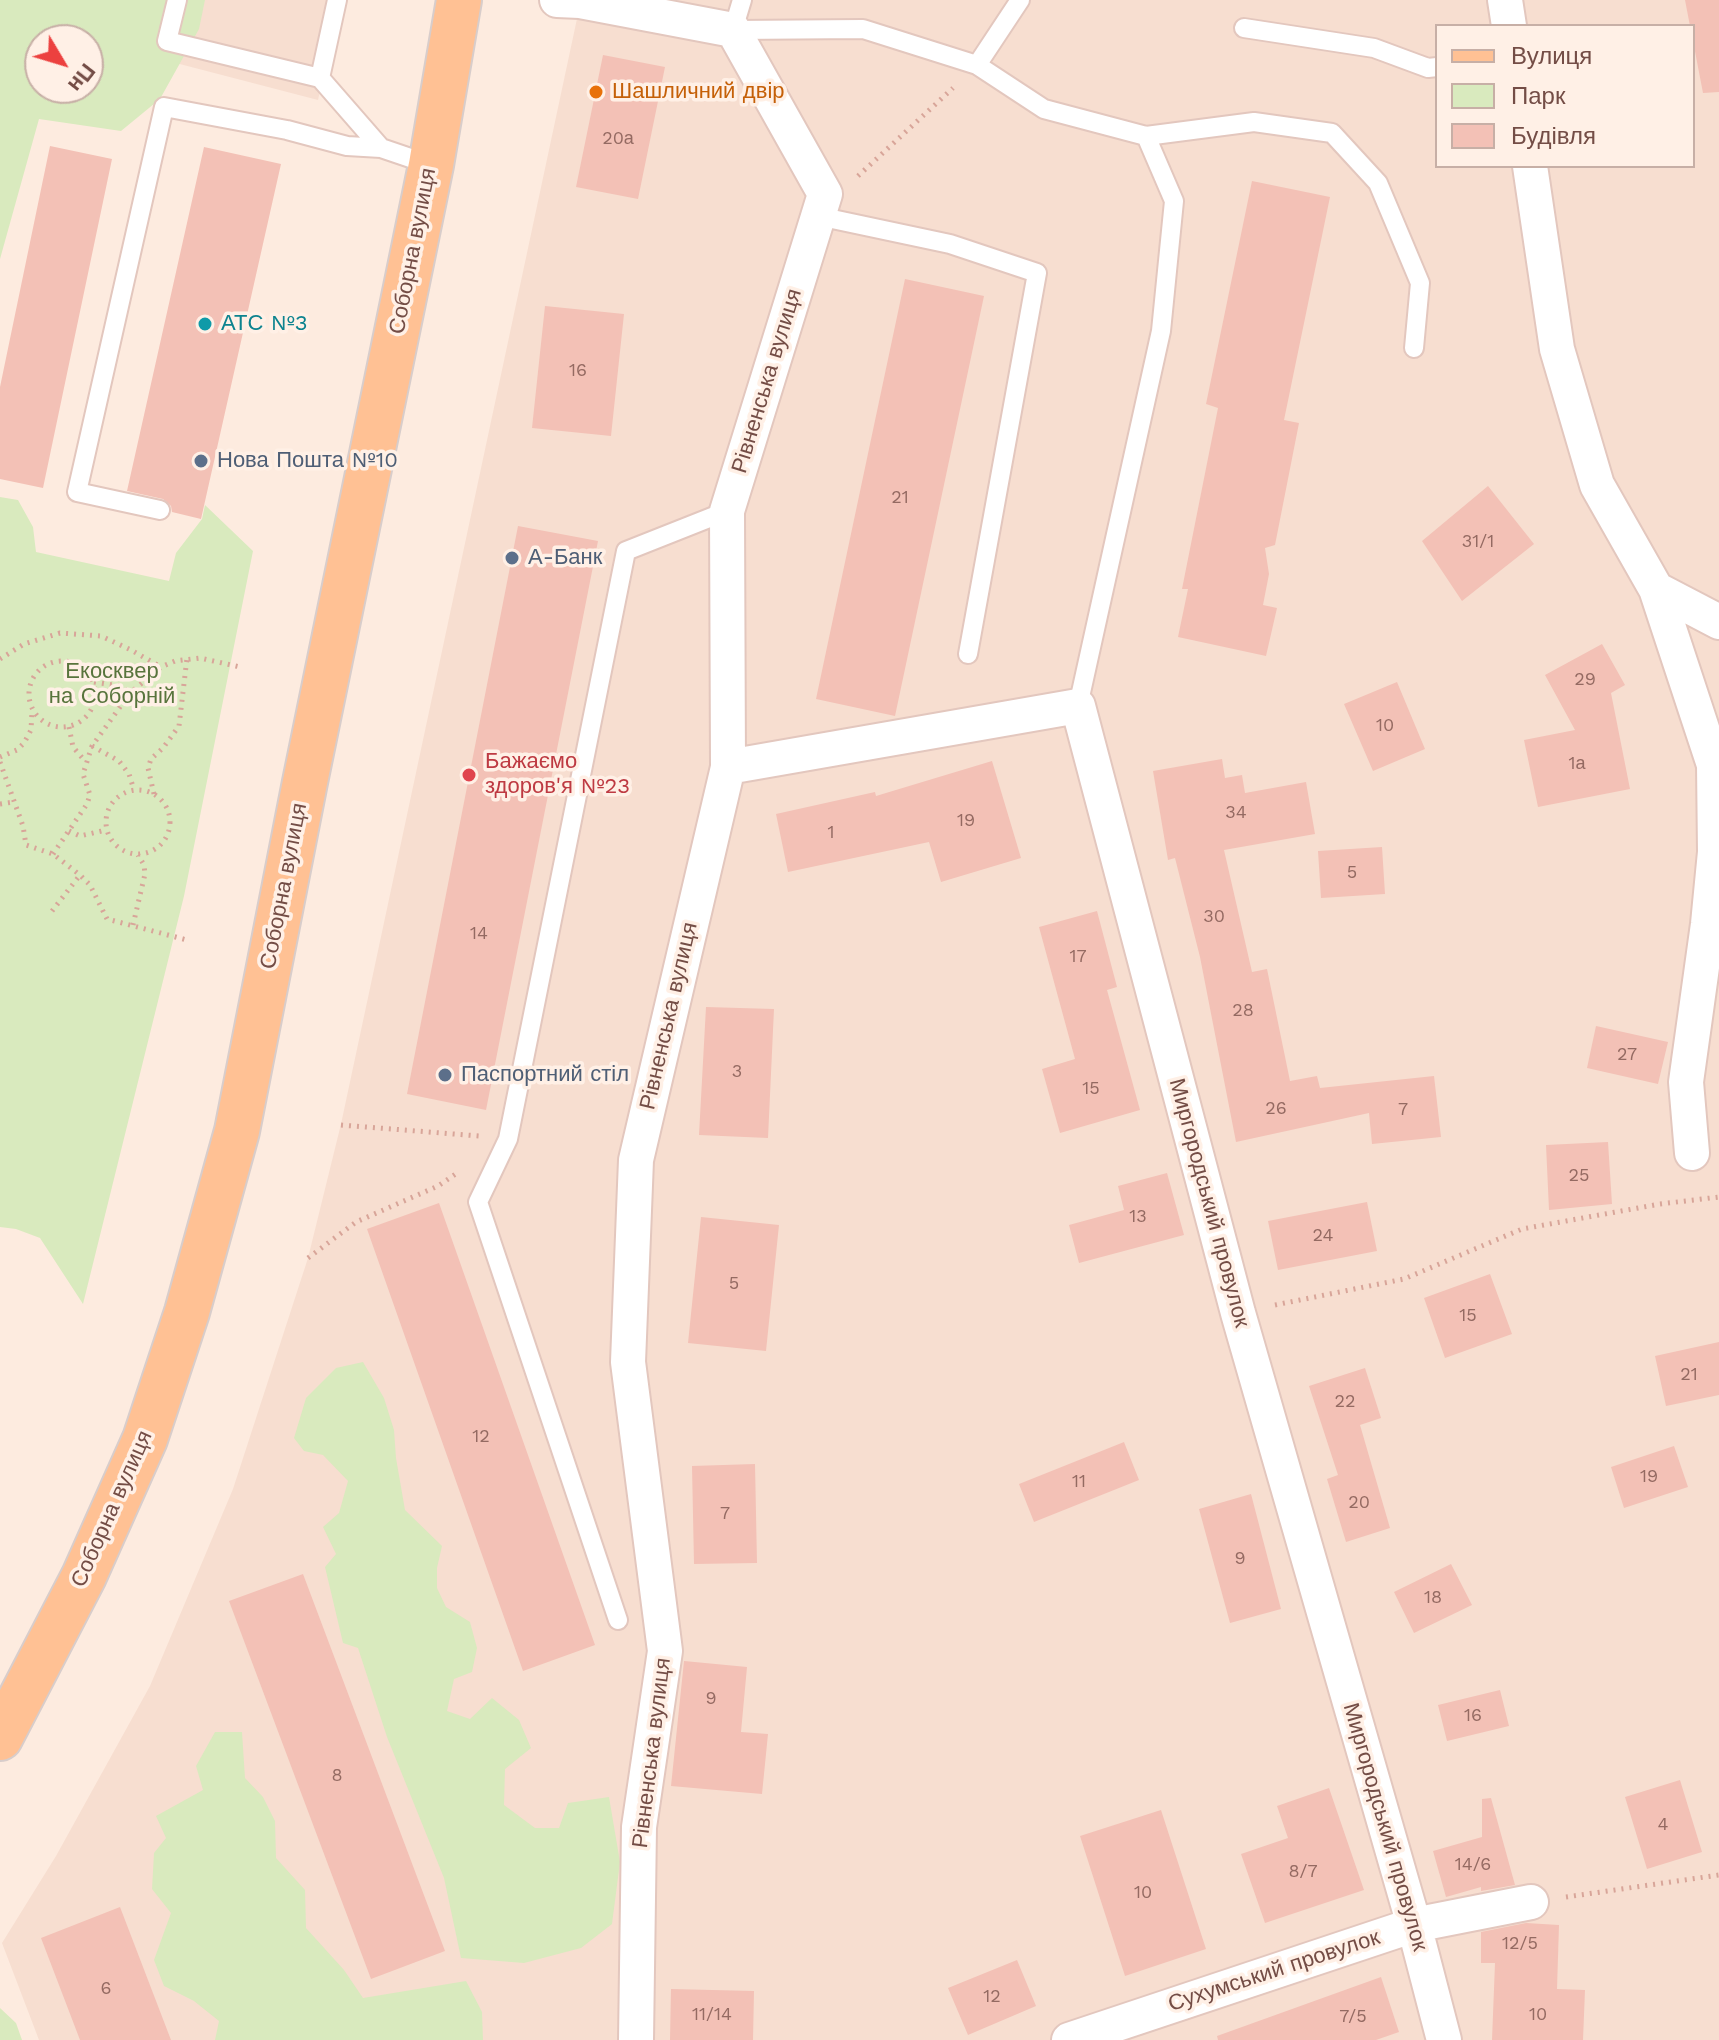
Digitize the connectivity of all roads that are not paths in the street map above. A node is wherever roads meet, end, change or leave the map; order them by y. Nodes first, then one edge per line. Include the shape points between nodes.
1 (177, 0) edge
2 (337, 0) edge
3 (459, 0) edge
4 (557, 0) edge
5 (1020, 0) edge
6 (1505, 0) edge
7 (738, 15) edge
8 (1509, 24) edge
9 (1244, 28) dead end
10 (977, 65) junction
11 (1435, 67) edge
12 (320, 78) junction
13 (1146, 136) junction
14 (381, 148) junction
15 (431, 165) junction
16 (1530, 168) edge
17 (822, 205) junction
18 (1414, 348) dead end
19 (160, 510) dead end
20 (727, 511) junction
21 (1656, 589) junction
22 (1719, 622) edge
23 (968, 654) dead end
24 (1078, 706) junction
25 (728, 767) junction
26 (1692, 1153) dead end
27 (618, 1620) dead end
28 (0, 1738) edge
29 (1531, 1902) road end
30 (1414, 1925) junction
31 (636, 2040) edge
32 (1069, 2040) edge
33 (1444, 2040) edge

1 - 12 lane via 167,41
2 - 12 lane
3 - 15 main road, Соборна вулиця
4 - 7 street
5 - 10 lane
6 - 8 street
7 - 10 lane via 863,29
7 - 17 street
9 - 11 lane via 1374,48
10 - 13 lane via 1044,109
12 - 14 lane
13 - 18 lane via 1254,122 1332,133 1378,183 1420,283
13 - 24 lane via 1174,201 1161,331
14 - 15 lane
14 - 19 lane via 347,146 164,107 77,492
15 - 28 main road, Соборна вулиця via 237,1131 200,1267 145,1439 84,1576
16 - 21 street via 1557,349 1597,485
17 - 20 street, Рівненська вулиця
17 - 23 lane via 1037,273
20 - 25 street, Рівненська вулиця
20 - 27 lane via 626,551 508,1139 478,1202
21 - 22 street
21 - 26 street via 1714,765 1715,852 1686,1082
24 - 25 street
24 - 30 street, Миргородський провулок via 1238,1313
25 - 31 street, Рівненська вулиця via 636,1160 628,1362 665,1651 639,1827
29 - 30 street, Сухумський провулок
30 - 32 street, Сухумський провулок
30 - 33 street, Миргородський провулок

